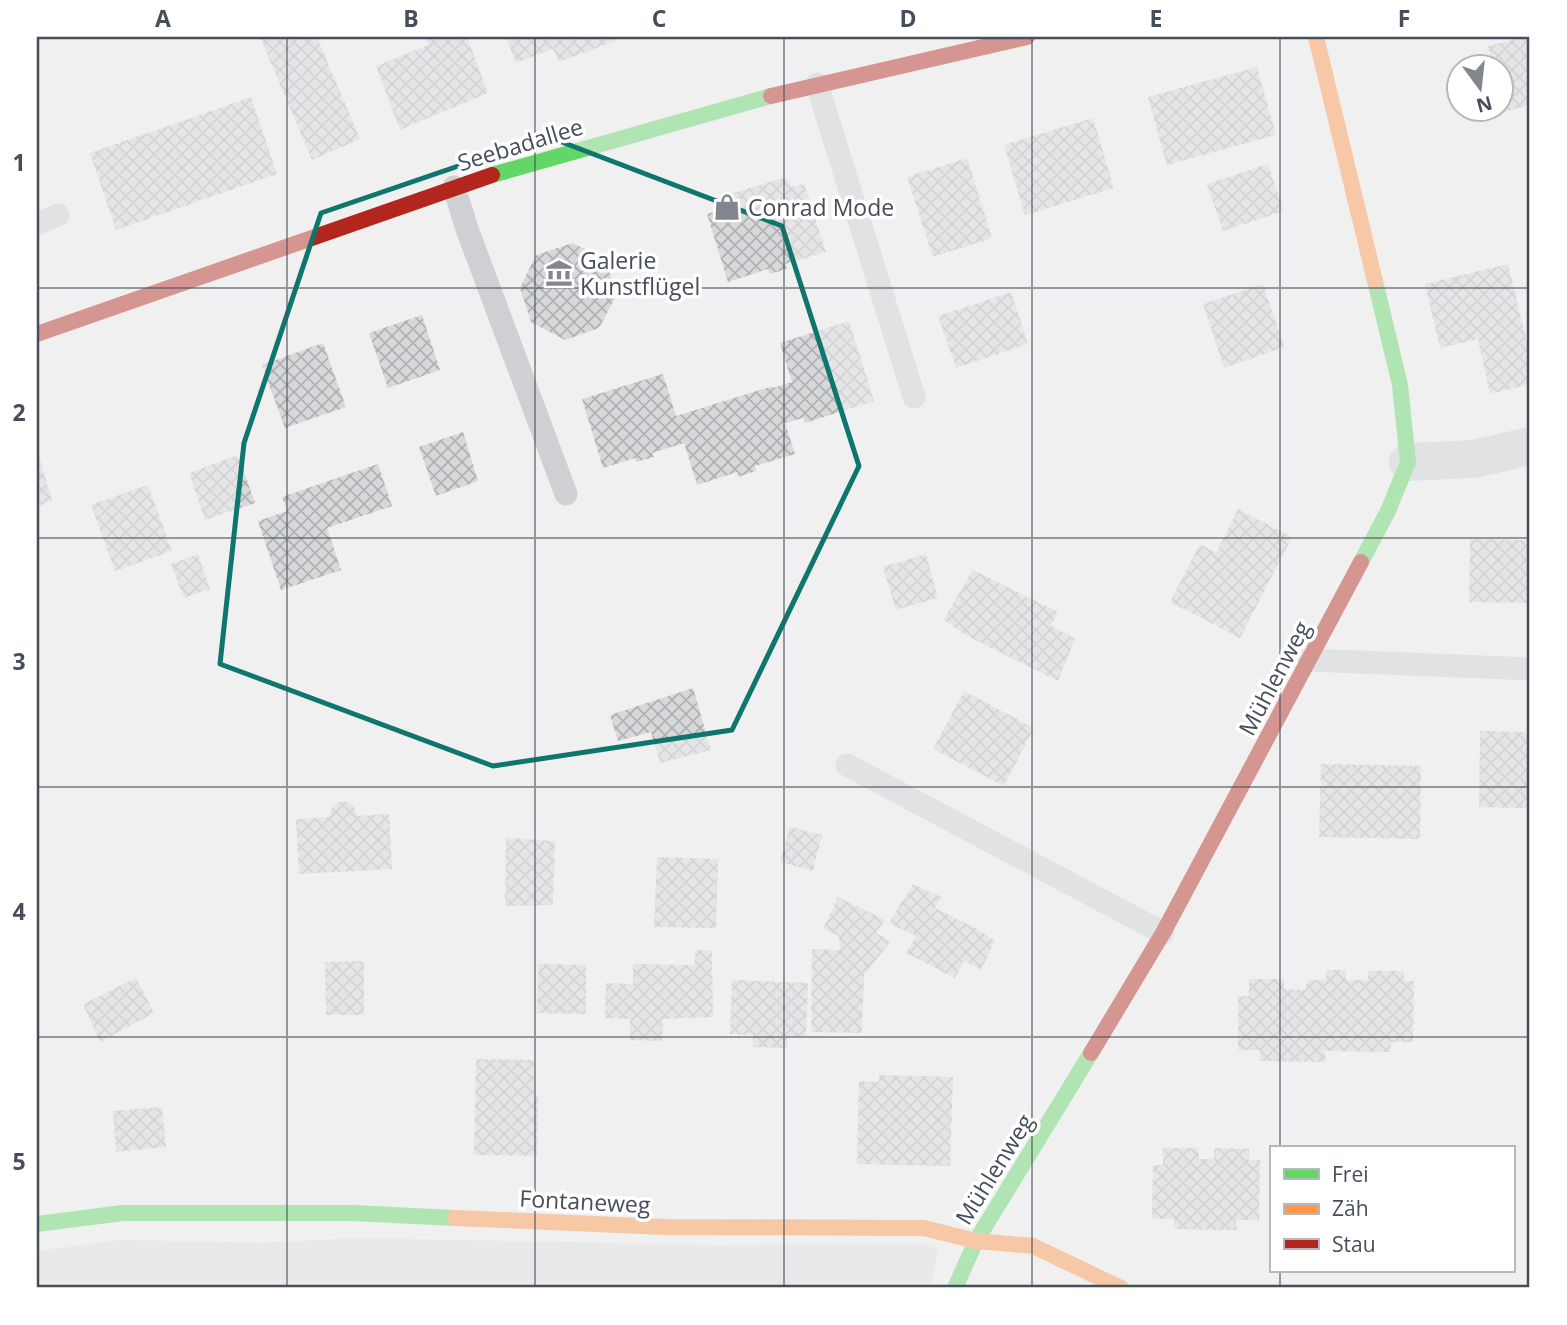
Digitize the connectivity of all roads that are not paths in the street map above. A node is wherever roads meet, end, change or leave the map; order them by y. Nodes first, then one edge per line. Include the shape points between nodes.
1 (1027, 37) edge
2 (1316, 37) edge
3 (957, 46) edge
4 (817, 84) junction
5 (454, 187) junction
6 (37, 334) edge
7 (914, 397) dead end
8 (1530, 446) edge
9 (1408, 462) junction
10 (566, 494) dead end
11 (1310, 660) junction
12 (1530, 669) edge
13 (848, 765) dead end
14 (1163, 933) junction
15 (37, 1224) edge
16 (976, 1241) junction
17 (955, 1288) edge
18 (1121, 1288) edge

1 - 3 street, Seebadallee
2 - 9 street, Mühlenweg via 1390,335
3 - 4 street, Seebadallee
4 - 5 street, Seebadallee
4 - 7 lane
5 - 6 street, Seebadallee
5 - 10 lane
8 - 9 street via 1474,459
9 - 11 street, Mühlenweg via 1388,511
11 - 12 lane
11 - 14 street, Mühlenweg
13 - 14 lane
14 - 16 street, Mühlenweg
15 - 16 street, Fontaneweg via 123,1213 353,1213 664,1227 925,1228
16 - 17 street, Mühlenweg
16 - 18 street, Fontaneweg via 1033,1246

